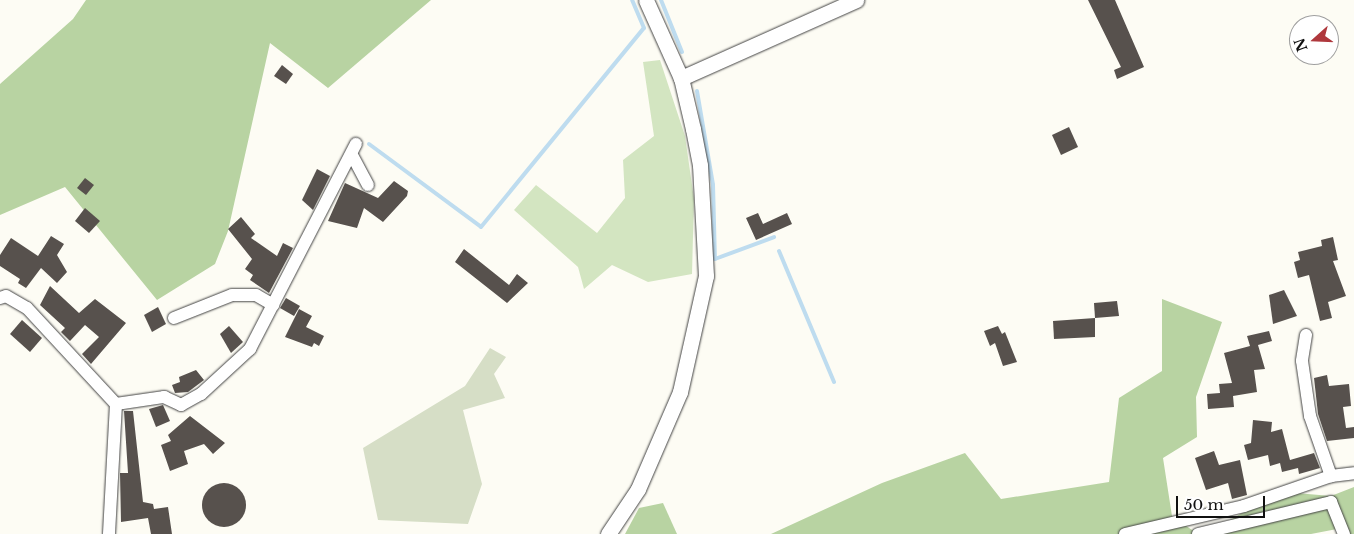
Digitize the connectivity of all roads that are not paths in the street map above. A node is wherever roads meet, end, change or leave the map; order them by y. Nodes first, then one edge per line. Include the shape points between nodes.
1 (646, 0) edge
2 (856, 0) edge
3 (681, 78) junction
4 (368, 185) dead end
5 (2, 298) edge
6 (273, 305) junction
7 (174, 318) dead end
8 (1306, 335) dead end
9 (116, 404) junction
10 (1354, 473) edge
11 (1331, 476) junction
12 (109, 534) edge
13 (608, 534) edge
14 (1125, 534) edge
15 (1198, 534) edge
16 (1344, 534) edge

1 - 3 street
2 - 3 street
3 - 13 street via 700,165 706,276 680,392 638,489
4 - 6 street via 354,150
5 - 9 street via 27,308
6 - 7 street via 256,294 232,295
6 - 9 street via 250,348 201,394 181,405 164,398
8 - 11 street via 1302,361 1310,416
9 - 12 street
10 - 11 street
11 - 14 street via 1244,506
15 - 16 street via 1331,502

